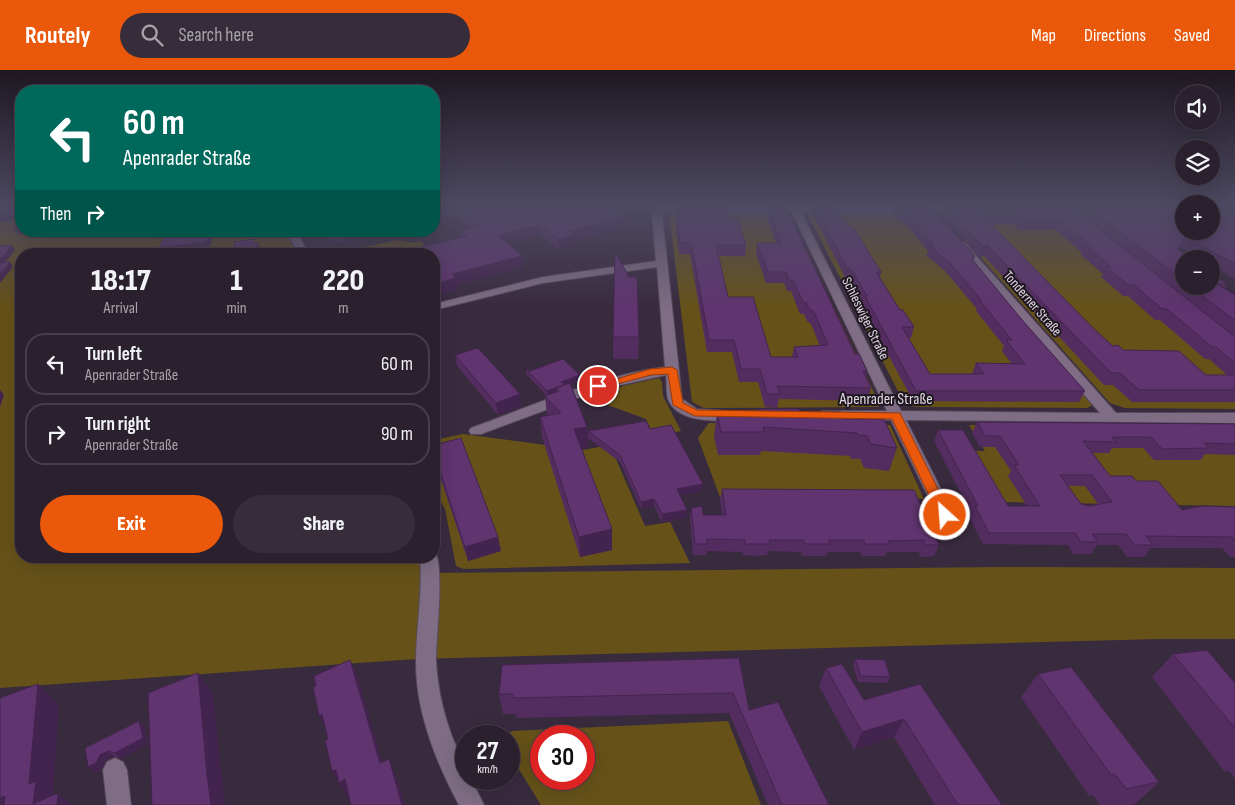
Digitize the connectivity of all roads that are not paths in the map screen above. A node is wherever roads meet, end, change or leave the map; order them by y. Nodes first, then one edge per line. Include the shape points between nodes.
1 (660, 239) edge
2 (810, 239) edge
3 (956, 239) edge
4 (662, 263) junction
5 (440, 306) edge
6 (672, 370) junction
7 (755, 415) edge
8 (803, 415) edge
9 (896, 415) junction
10 (1113, 418) junction
11 (1235, 418) edge
12 (476, 431) dead end
13 (945, 515) dead end
14 (429, 563) edge
15 (115, 770) dead end
16 (120, 805) edge
17 (472, 805) edge

1 - 4 street
2 - 9 street, Schleswiger Straße
3 - 10 street, Tonderner Straße
4 - 5 street via 543,280
4 - 6 street
6 - 7 street via 675,399 684,409 707,415
6 - 12 street via 650,372 598,386
8 - 9 street, Apenrader Straße
9 - 10 street, Apenrader Straße
9 - 13 street, Schleswiger Straße
10 - 11 street, Apenrader Straße
14 - 17 street via 427,683 436,729
15 - 16 street

